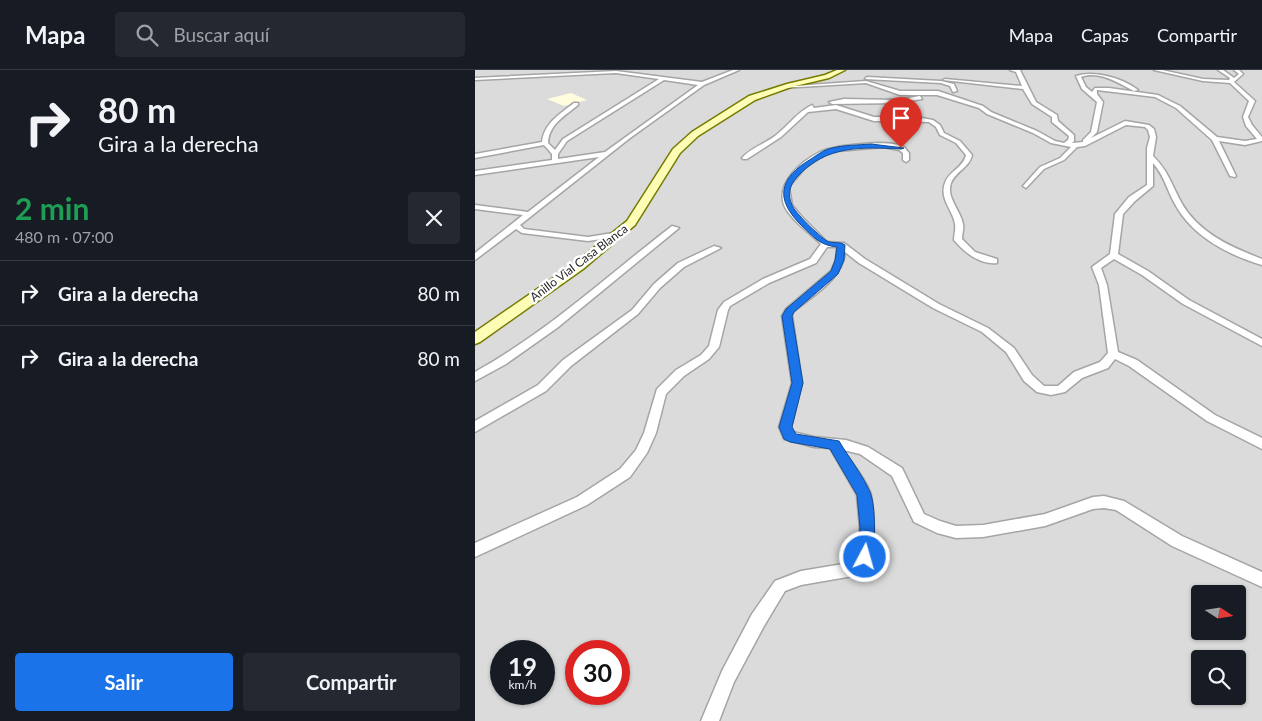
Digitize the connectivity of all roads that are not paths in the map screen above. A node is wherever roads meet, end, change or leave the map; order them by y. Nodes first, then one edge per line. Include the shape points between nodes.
1 (737, 70) edge
2 (842, 70) edge
3 (1012, 70) edge
4 (1156, 70) edge
5 (1165, 70) edge
6 (1220, 70) edge
7 (1235, 70) edge
8 (482, 72) dead end
9 (475, 74) edge
10 (1180, 76) junction
11 (475, 79) edge
12 (663, 79) junction
13 (923, 81) junction
14 (1231, 82) junction
15 (834, 83) junction
16 (702, 84) junction
17 (782, 87) junction
18 (1026, 88) junction
19 (955, 91) dead end
20 (942, 94) junction
21 (1148, 95) junction
22 (1097, 98) junction
23 (576, 104) dead end
24 (807, 110) junction
25 (1216, 141) junction
26 (545, 143) junction
27 (1065, 145) junction
28 (1079, 146) junction
29 (1253, 148) dead end
30 (607, 154) junction
31 (475, 156) edge
32 (555, 157) junction
33 (1151, 157) junction
34 (745, 158) dead end
35 (906, 160) dead end
36 (487, 171) junction
37 (475, 173) edge
38 (1233, 176) dead end
39 (475, 178) edge
40 (1026, 186) dead end
41 (475, 207) edge
42 (530, 214) junction
43 (516, 225) junction
44 (675, 228) dead end
45 (619, 234) junction
46 (825, 244) junction
47 (841, 245) junction
48 (717, 248) dead end
49 (1113, 255) junction
50 (475, 257) edge
51 (993, 260) dead end
52 (1262, 262) edge
53 (475, 339) edge
54 (1262, 343) edge
55 (1113, 354) junction
56 (475, 377) edge
57 (475, 427) edge
58 (1262, 444) edge
59 (834, 445) junction
60 (475, 550) edge
61 (1262, 580) edge
62 (710, 721) edge

1 - 16 street
2 - 17 main road, Anillo Vial Casa Blanca via 827,78
3 - 18 street via 1017,72
4 - 10 street
5 - 10 street
6 - 14 street via 1232,76
7 - 14 street via 1241,74
8 - 9 street
10 - 14 street
11 - 12 street via 609,72
12 - 16 street
12 - 32 street via 565,140
13 - 15 street via 870,78
13 - 18 street via 946,80
13 - 19 street via 949,84
14 - 25 street via 1251,101 1245,117 1248,127 1261,139 1248,143
15 - 17 street
15 - 20 street via 866,82 900,94
16 - 30 street
17 - 45 main road, Anillo Vial Casa Blanca via 740,106 683,142 643,206
18 - 27 street via 1026,94 1035,104 1055,116 1055,122 1072,136 1071,142
20 - 24 street via 898,103 835,102
20 - 27 street via 981,107
21 - 22 street via 1099,88 1093,90
21 - 22 street via 1109,76 1086,73 1078,76 1084,88
21 - 25 street via 1178,107
22 - 28 street via 1100,102 1097,125
23 - 26 street via 550,125 544,136
24 - 34 street via 780,136
24 - 51 street via 838,107 874,119 916,119 936,124 942,134 958,142 969,155 968,162 952,176 947,187 950,206 960,226 958,240 966,250
25 - 29 street
25 - 38 street
26 - 31 street
26 - 32 street
27 - 28 street
28 - 33 street via 1118,126 1139,124 1151,129
28 - 40 street via 1042,168
30 - 32 street
30 - 42 street
32 - 36 street
33 - 49 street via 1150,186 1119,214
33 - 52 street via 1162,168 1182,210 1191,221 1213,240
35 - 46 street via 906,153 895,146 837,149 823,153 794,175 786,188 788,205
36 - 37 street
36 - 39 street
41 - 42 street
42 - 43 street
43 - 45 street via 521,231 588,240
43 - 50 street
44 - 56 street via 547,331
45 - 53 main road, Anillo Vial Casa Blanca
46 - 47 street
46 - 60 street via 813,261 766,281 727,304 714,347 705,357 679,373 661,392 641,454 625,473 582,501
47 - 55 street via 936,306 985,330 1010,350 1028,378 1041,390 1061,389 1077,375 1104,365
47 - 59 street via 835,272 789,311 787,322 797,383 785,427 788,436
48 - 57 street via 681,265 635,312 567,363 542,388
49 - 54 street via 1206,314
49 - 55 street via 1096,267 1103,285
55 - 58 street via 1133,363 1211,418
59 - 61 street via 864,450 897,472 919,518 937,527 956,532 983,531 1045,520 1103,502 1119,505 1177,541
59 - 62 street via 864,494 865,557 853,569 801,578 780,586 728,677

